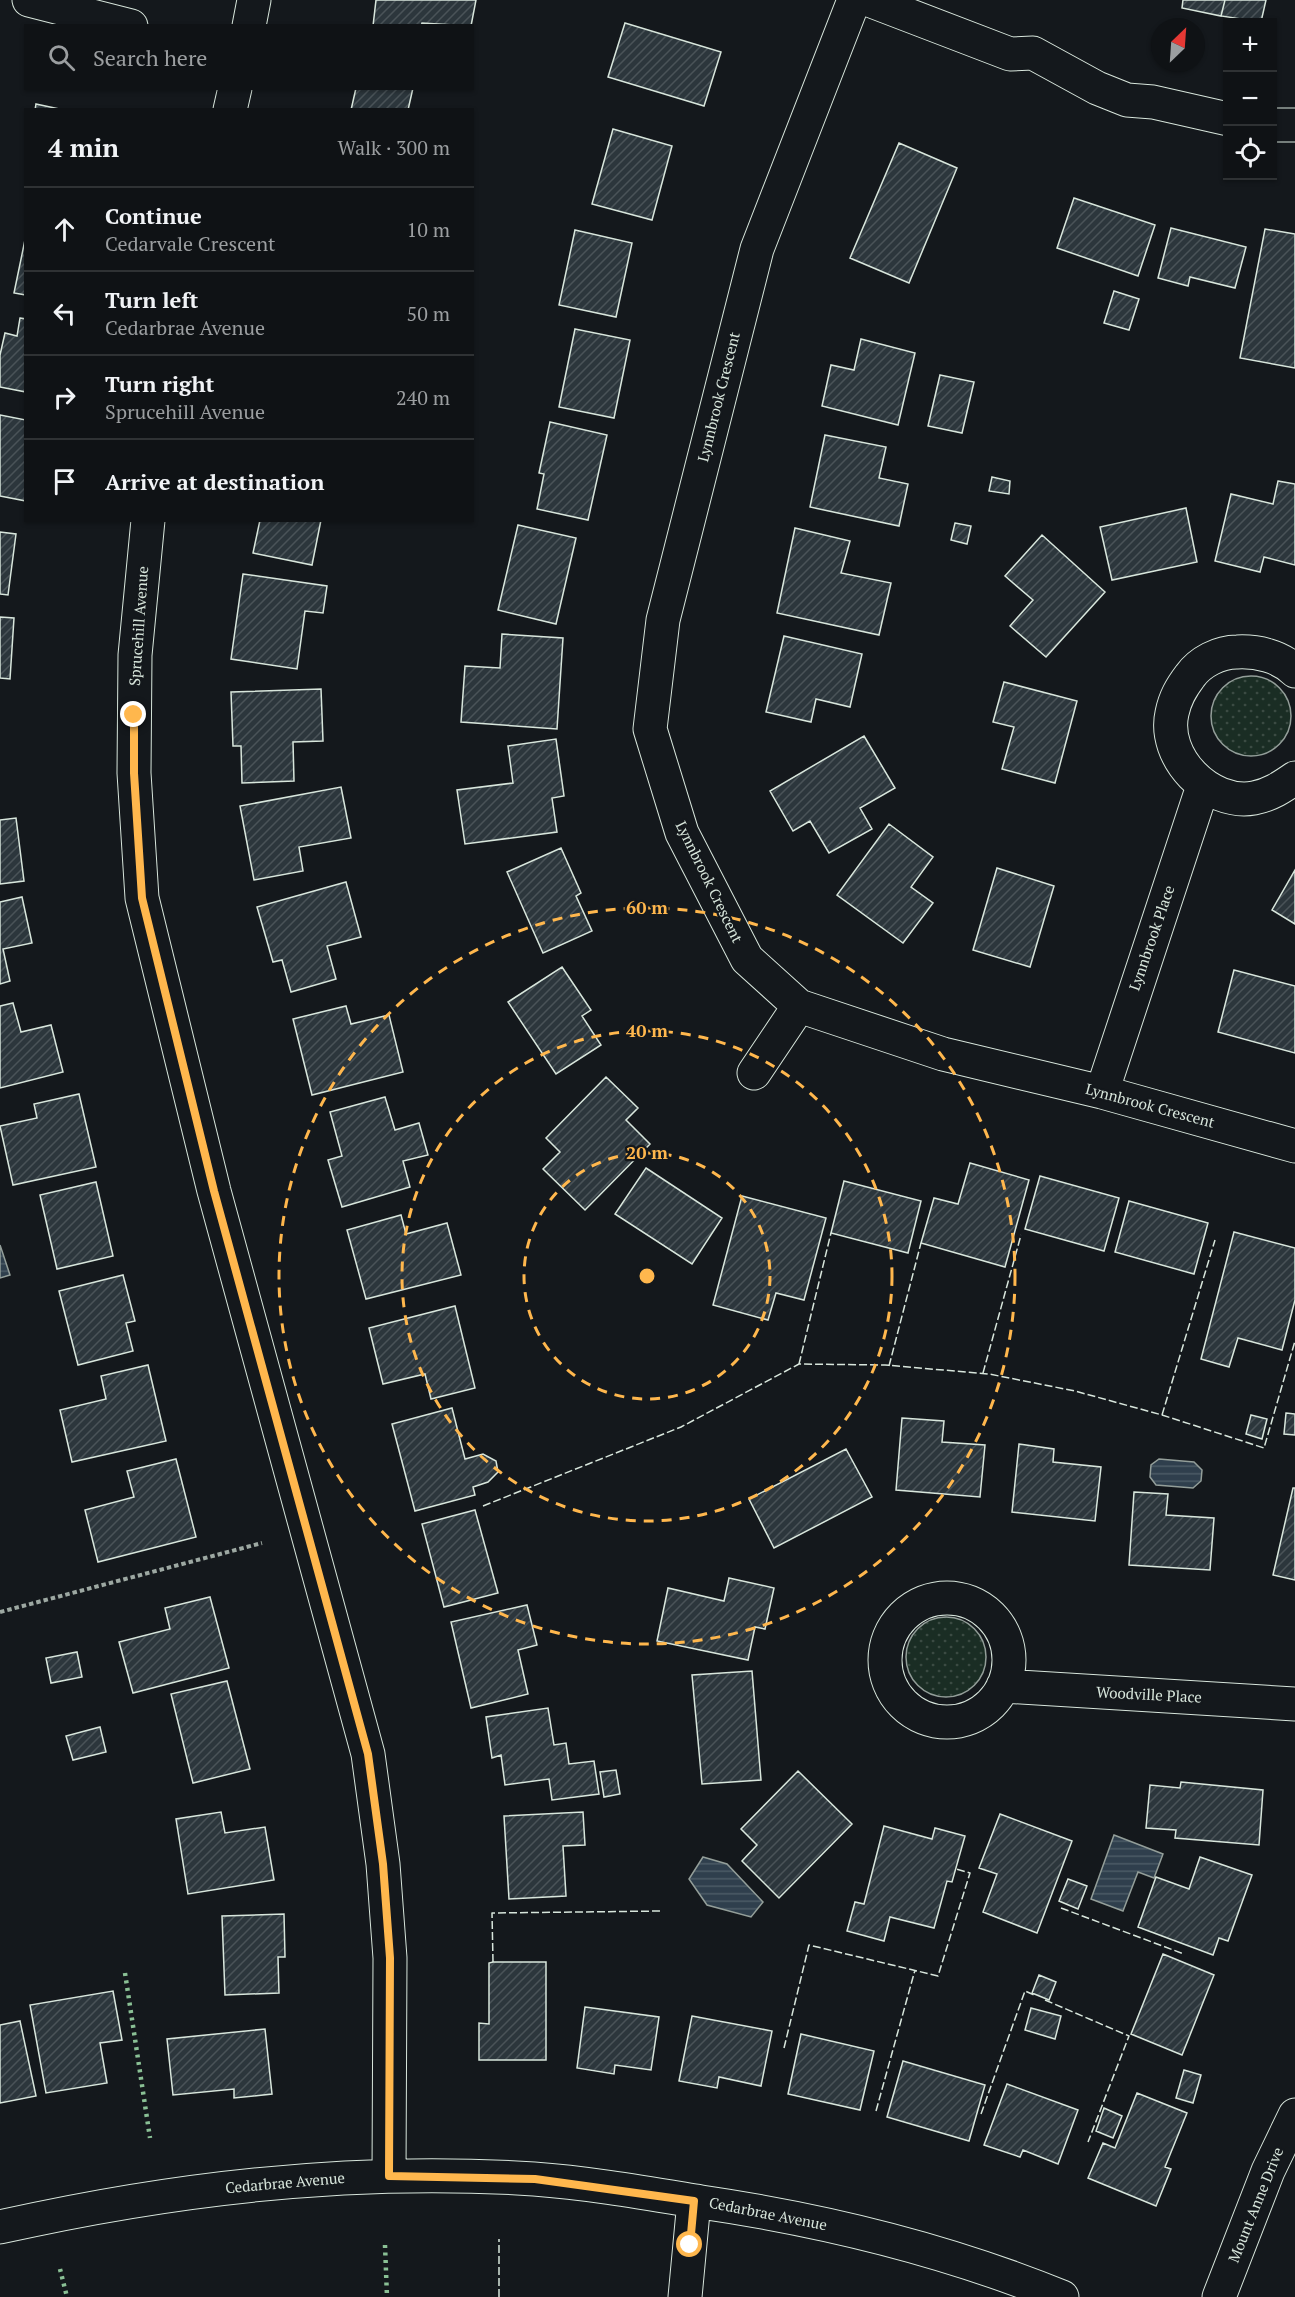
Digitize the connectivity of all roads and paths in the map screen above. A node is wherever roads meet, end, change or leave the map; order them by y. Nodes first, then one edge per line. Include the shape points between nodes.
1 (29, 0) edge
2 (254, 0) edge
3 (854, 0) edge
4 (869, 0) edge
5 (123, 24) edge
6 (249, 24) edge
7 (235, 90) edge
8 (230, 108) edge
9 (1223, 118) edge
10 (1277, 125) edge
11 (1295, 125) edge
12 (148, 522) edge
13 (1295, 671) edge
14 (1295, 778) edge
15 (1203, 786) junction
16 (799, 1006) junction
17 (754, 1073) dead end
18 (1102, 1092) junction
19 (1295, 1146) edge
20 (262, 1543) dead end
21 (0, 1612) edge
22 (1003, 1686) dead end
23 (1295, 1704) edge
24 (1295, 2115) edge
25 (389, 2176) junction
26 (694, 2201) junction
27 (0, 2227) edge
28 (686, 2297) edge
29 (1062, 2297) edge
30 (1219, 2297) edge

1 - 5 street
2 - 6 street
3 - 16 street, Lynnbrook Crescent via 757,249 663,620 650,729 682,833 747,959
4 - 9 street via 1010,54 1033,53 1127,100
7 - 8 street
10 - 11 street
12 - 25 street, Sprucehill Avenue via 135,655 134,773 142,898 214,1191 368,1754 383,1864 390,1958
13 - 15 street via 1288,664 1255,651 1229,652 1195,670 1179,690 1171,714 1172,738 1181,762
14 - 15 street via 1276,791 1253,798 1227,796
15 - 18 street, Lynnbrook Place
16 - 17 street
16 - 18 street, Lynnbrook Crescent via 943,1054
18 - 19 street, Lynnbrook Crescent
20 - 21 path
22 - 23 street, Woodville Place
24 - 30 street, Mount Anne Drive via 1268,2171
25 - 26 street, Cedarbrae Avenue via 535,2179
25 - 27 street, Cedarbrae Avenue via 230,2188 119,2203
26 - 28 street
26 - 29 street, Cedarbrae Avenue via 884,2238

